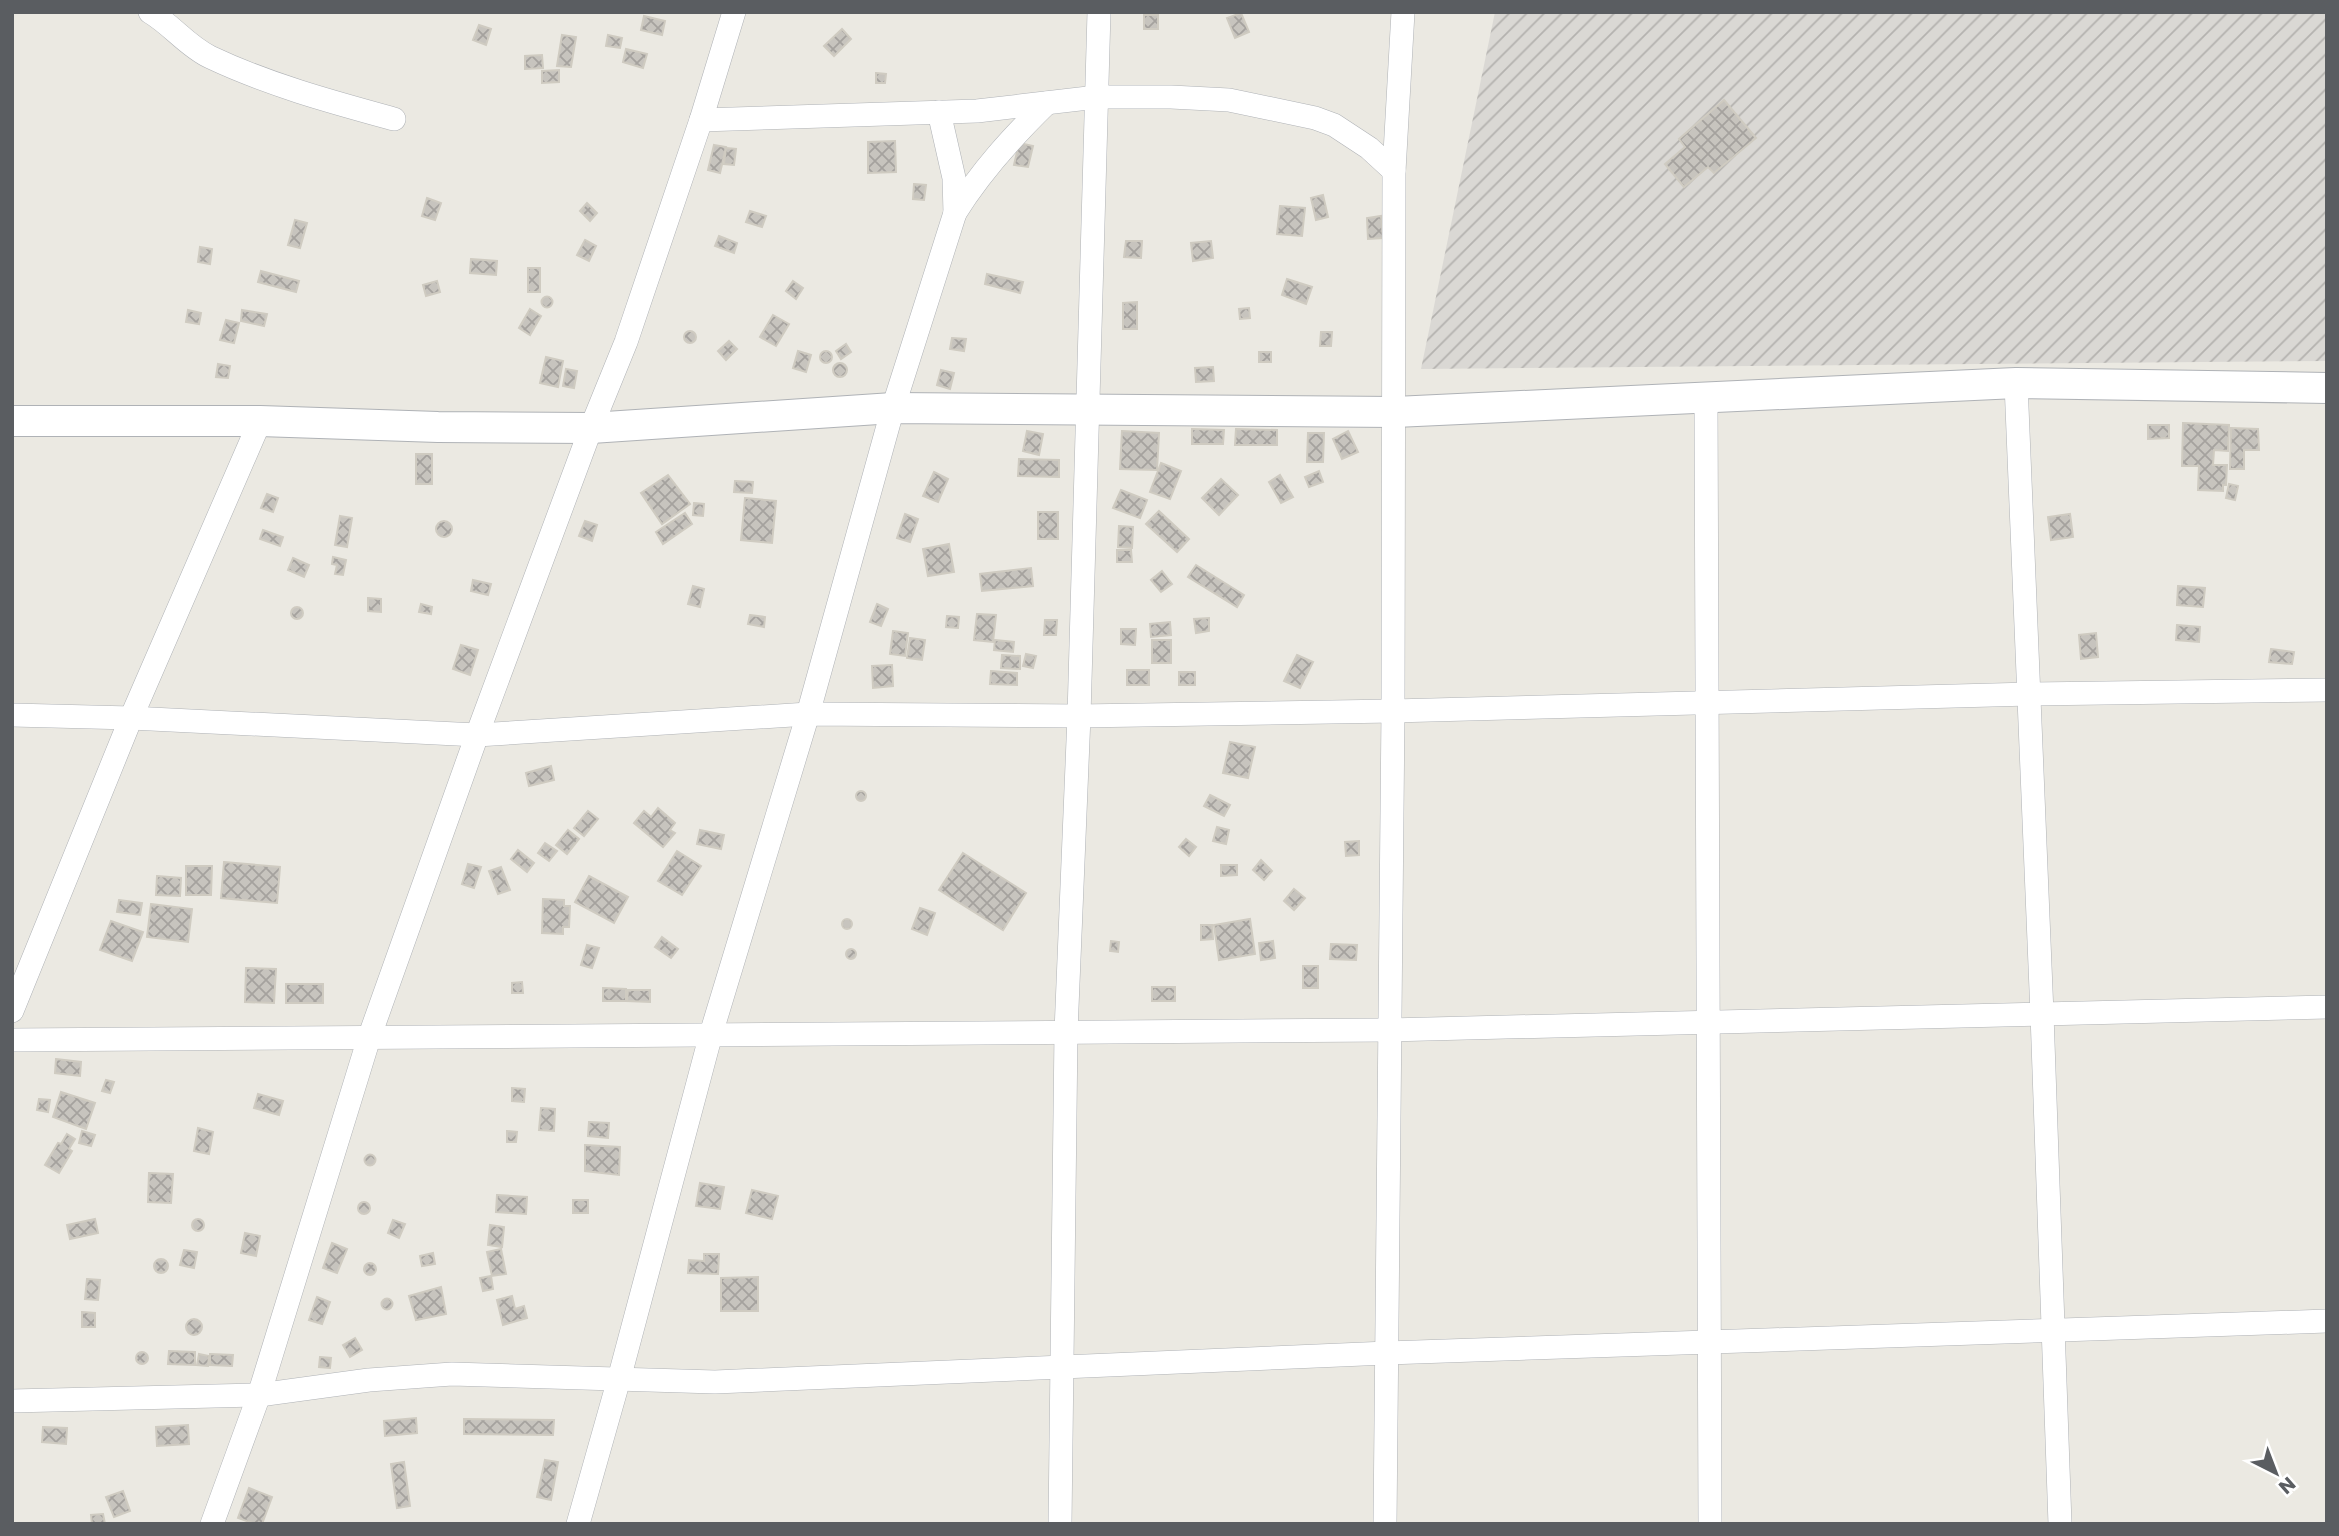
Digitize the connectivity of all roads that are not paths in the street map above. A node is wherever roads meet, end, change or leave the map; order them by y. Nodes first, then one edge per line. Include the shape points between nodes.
1 (150, 12) edge
2 (734, 12) edge
3 (1099, 12) edge
4 (1403, 12) edge
5 (1097, 97) junction
6 (1047, 103) junction
7 (939, 112) junction
8 (394, 119) dead end
9 (701, 121) junction
10 (1394, 171) junction
11 (955, 213) junction
12 (2016, 383) junction
13 (2327, 388) edge
14 (1706, 399) junction
15 (893, 408) junction
16 (1086, 409) junction
17 (1395, 412) junction
18 (12, 421) edge
19 (260, 421) junction
20 (591, 428) junction
21 (2327, 691) edge
22 (2029, 694) junction
23 (1708, 701) junction
24 (1393, 711) junction
25 (808, 714) junction
26 (12, 715) edge
27 (1079, 716) junction
28 (131, 718) junction
29 (477, 735) junction
30 (2327, 1007) edge
31 (12, 1011) edge
32 (2042, 1014) junction
33 (1709, 1022) junction
34 (1388, 1030) junction
35 (1066, 1032) junction
36 (711, 1034) junction
37 (369, 1038) junction
38 (12, 1040) edge
39 (2327, 1321) edge
40 (2053, 1331) junction
41 (1710, 1343) junction
42 (1387, 1353) junction
43 (1064, 1366) junction
44 (619, 1379) junction
45 (259, 1395) junction
46 (12, 1401) edge
47 (212, 1524) edge
48 (578, 1524) edge
49 (1060, 1524) edge
50 (1385, 1524) edge
51 (1710, 1524) edge
52 (2060, 1524) edge

1 - 8 street via 209,56 305,94
2 - 9 street
3 - 5 street
4 - 10 street
5 - 6 street
5 - 10 street via 1229,100 1315,118 1357,139
5 - 16 street
6 - 7 street
6 - 11 street via 996,155
7 - 9 street
7 - 11 street via 954,178
9 - 20 street via 626,342
10 - 17 street
11 - 15 street
12 - 13 street
12 - 14 street
12 - 22 street
14 - 17 street
14 - 23 street
15 - 16 street
15 - 20 street
15 - 25 street
16 - 17 street
16 - 27 street
17 - 24 street
18 - 19 street
19 - 20 street
19 - 28 street
20 - 29 street
21 - 22 street
22 - 23 street
22 - 32 street
23 - 24 street
23 - 33 street
24 - 27 street
24 - 34 street
25 - 27 street
25 - 29 street
25 - 36 street
26 - 28 street
27 - 35 street
28 - 29 street
28 - 31 street
29 - 37 street
30 - 32 street
32 - 33 street
32 - 40 street
33 - 34 street
33 - 41 street
34 - 35 street
34 - 42 street
35 - 36 street
35 - 43 street
36 - 37 street
36 - 44 street
37 - 38 street
37 - 45 street
39 - 40 street
40 - 41 street
40 - 52 street
41 - 42 street
41 - 51 street
42 - 43 street
42 - 50 street
43 - 44 street via 715,1382
43 - 49 street
44 - 45 street via 452,1374
44 - 48 street
45 - 46 street
45 - 47 street

